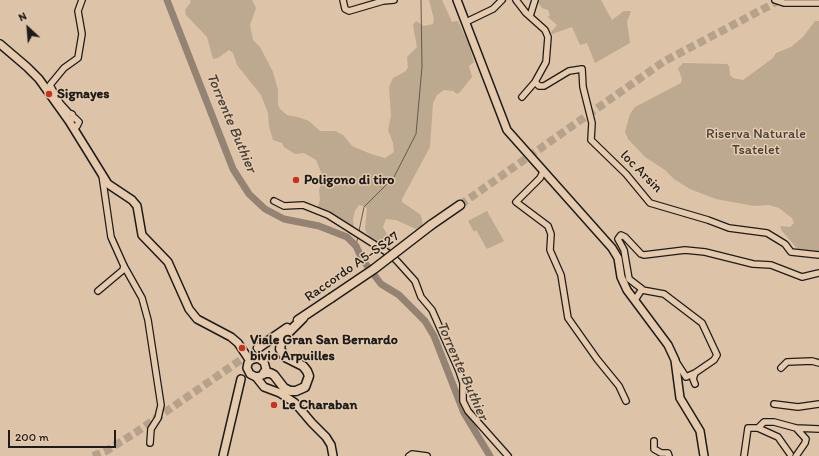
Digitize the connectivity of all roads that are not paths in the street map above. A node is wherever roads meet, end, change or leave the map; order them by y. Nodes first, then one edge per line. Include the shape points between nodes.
1 (82, 0) edge
2 (343, 0) edge
3 (394, 0) edge
4 (457, 0) edge
5 (502, 0) edge
6 (516, 0) edge
7 (535, 0) edge
8 (775, 0) edge
9 (819, 3) edge
10 (530, 16) junction
11 (466, 22) junction
12 (0, 44) edge
13 (535, 82) junction
14 (522, 97) dead end
15 (71, 119) junction
16 (543, 172) junction
17 (102, 175) junction
18 (274, 201) dead end
19 (460, 205) tunnel mouth
20 (819, 255) edge
21 (124, 266) junction
22 (819, 273) edge
23 (642, 290) junction
24 (98, 291) dead end
25 (635, 300) junction
26 (302, 318) junction
27 (258, 348) tunnel mouth
28 (253, 360) junction
29 (675, 360) junction
30 (819, 363) edge
31 (781, 368) dead end
32 (695, 373) junction
33 (256, 374) junction
34 (695, 384) dead end
35 (626, 401) dead end
36 (774, 404) dead end
37 (819, 404) edge
38 (758, 428) junction
39 (796, 428) junction
40 (819, 429) edge
41 (326, 437) junction
42 (654, 441) dead end
43 (150, 443) dead end
44 (794, 455) edge
45 (222, 456) edge
46 (333, 456) edge
47 (336, 456) edge
48 (409, 456) edge
49 (427, 456) edge
50 (508, 456) edge
51 (669, 456) edge
52 (704, 456) edge
53 (744, 456) edge

1 - 15 street via 78,11 82,34 78,58 64,68 50,85 60,103 72,114
2 - 3 street via 345,9 349,11
4 - 11 main road
5 - 11 street via 493,8
6 - 10 street
7 - 10 street
8 - 9 street via 784,3
10 - 13 street via 548,34 546,62
11 - 16 main road via 507,130
12 - 15 main road via 27,67
13 - 14 street
13 - 20 street, loc Arsin via 539,86 544,86 569,71 582,69 583,87 592,123 591,140 626,174 650,203 729,228 767,233 791,252
15 - 17 main road via 74,129
16 - 25 main road via 612,248 618,258 622,283
16 - 35 street via 516,202 548,226 551,234 550,250 561,275 568,318 622,389
17 - 21 street via 111,236
17 - 28 main road via 113,189 132,200 137,206 142,235 168,262 189,309 197,319 231,337
18 - 50 street via 278,205 303,205 328,216 397,261 415,282 418,292 432,310 459,371 463,383 463,402 468,411
19 - 26 highway, Raccordo A5-SS27, bridge via 380,265
21 - 24 street via 123,270
21 - 43 street via 142,298 155,357 161,405 158,418 151,429
22 - 23 street via 802,277 771,265 753,264 705,252 685,250 644,255 625,237 620,236 618,239 628,264 629,279
23 - 25 street
23 - 32 street via 664,294 702,323 717,355
25 - 29 main road via 668,345
26 - 27 highway, Raccordo A5-SS27
26 - 33 highway via 282,339 280,349 285,357 303,366 307,371 309,376 305,387 290,391 270,373
28 - 33 main road
28 - 33 main road via 262,360 265,364
29 - 32 street via 686,377
29 - 52 main road via 680,398 700,431
30 - 31 street via 787,362
32 - 34 street
33 - 41 main road via 266,388 295,403
33 - 45 main road via 241,379
36 - 37 street via 798,407
38 - 39 street via 764,422
38 - 44 street via 778,437
38 - 53 street via 748,428
39 - 40 street
39 - 44 street via 806,439
41 - 46 main road
41 - 47 street via 333,443
42 - 51 street via 654,449 668,453
48 - 49 street

